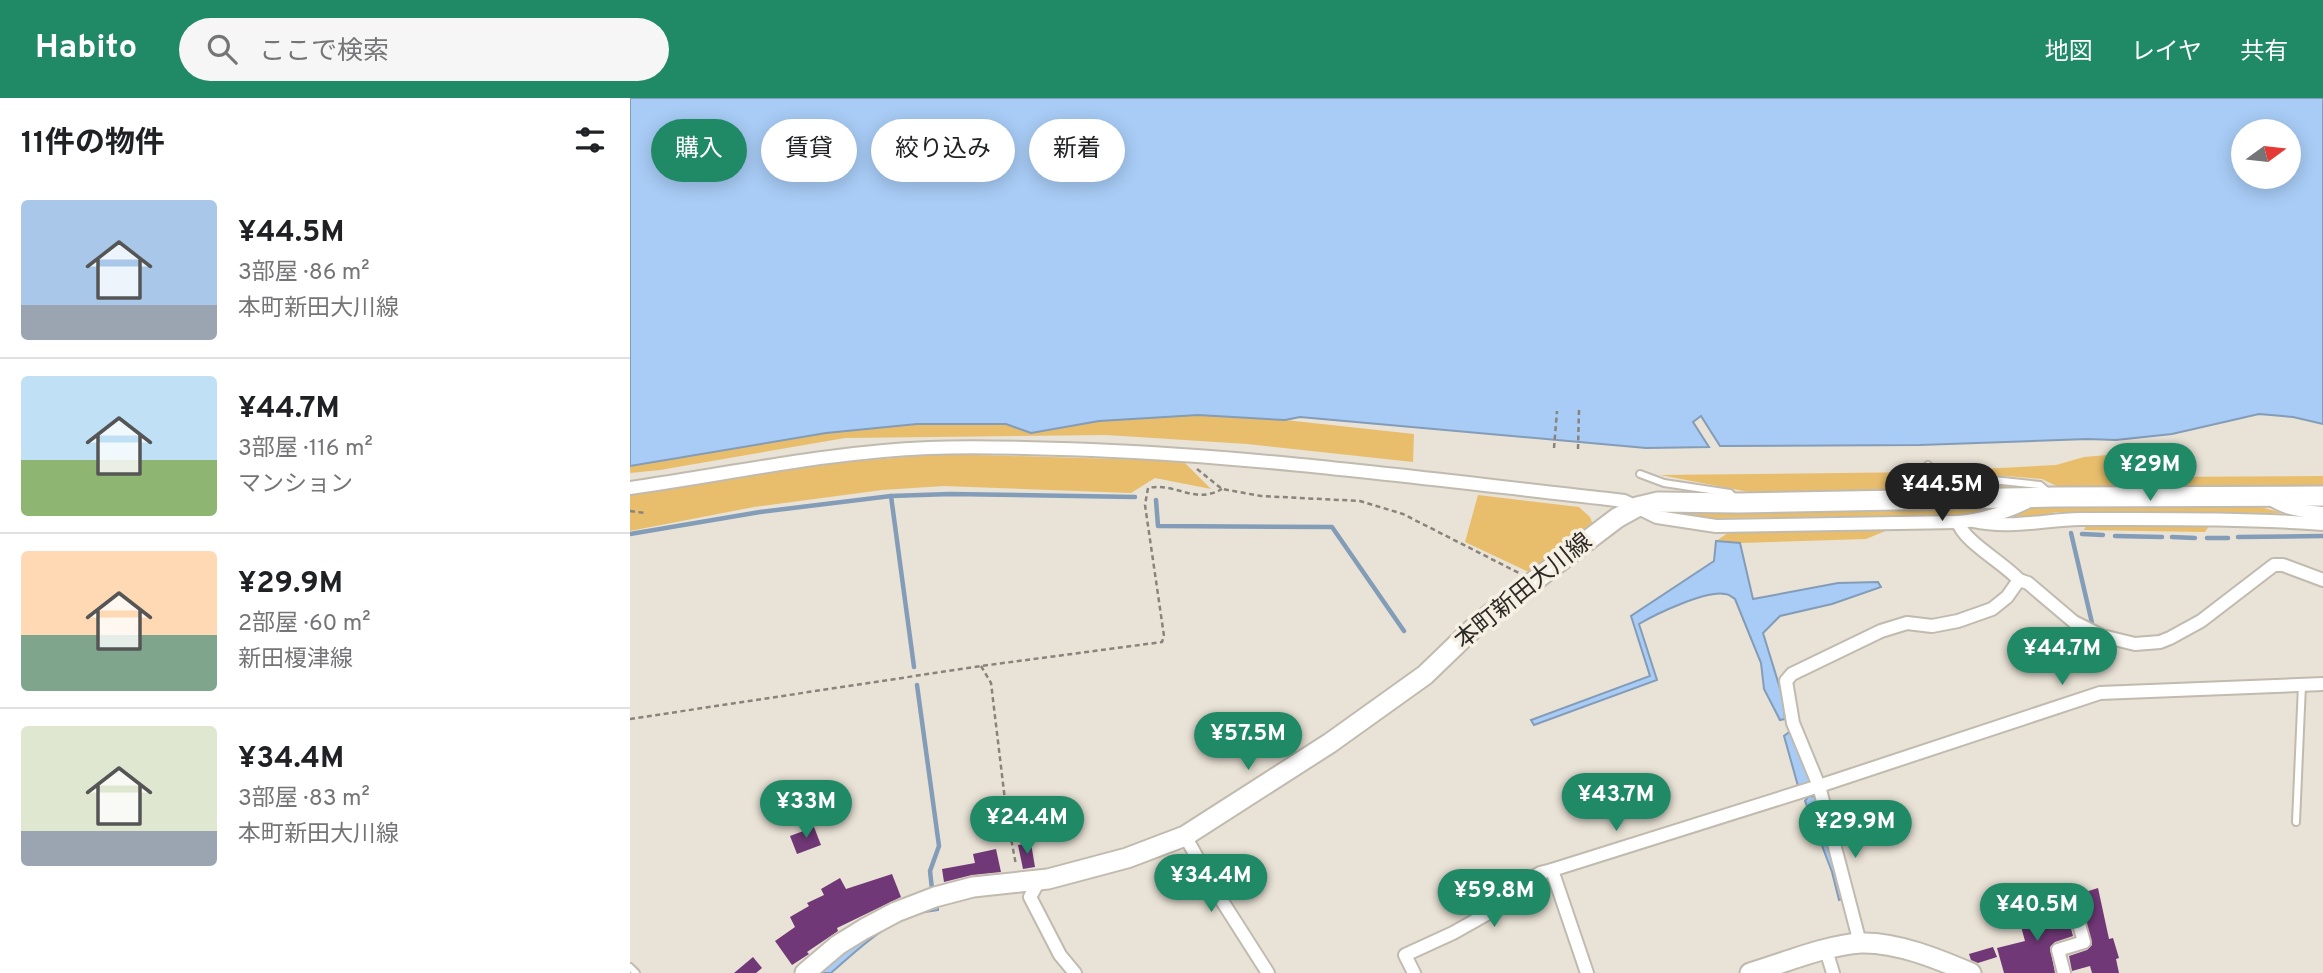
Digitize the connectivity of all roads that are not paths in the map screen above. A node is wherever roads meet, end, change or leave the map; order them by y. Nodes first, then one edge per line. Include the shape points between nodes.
1 (1928, 466) dead end
2 (1640, 474) dead end
3 (630, 488) edge
4 (2323, 496) edge
5 (2054, 497) junction
6 (2267, 497) junction
7 (2032, 498) junction
8 (1740, 503) junction
9 (1637, 507) junction
10 (2323, 513) edge
11 (1973, 521) junction
12 (1958, 522) junction
13 (2323, 524) edge
14 (2019, 580) junction
15 (2323, 580) edge
16 (2323, 684) edge
17 (2302, 685) junction
18 (1819, 786) junction
19 (2296, 822) dead end
20 (1185, 836) junction
21 (1552, 870) junction
22 (1040, 879) junction
23 (2072, 899) dead end
24 (1860, 943) junction
25 (1826, 950) junction
26 (630, 967) edge
27 (1962, 971) edge
28 (636, 973) edge
29 (805, 973) edge
30 (1075, 973) edge
31 (1268, 973) edge
32 (1414, 973) edge
33 (1587, 973) edge
34 (1750, 973) edge
35 (1833, 973) edge
36 (2064, 973) edge

1 - 5 lane via 1936,474 2040,485
2 - 8 lane via 1730,493
3 - 9 street via 844,454 1009,447 1252,459 1608,499
4 - 6 main road, 本町新田大川線
5 - 6 main road, 本町新田大川線
5 - 7 main road, 本町新田大川線
6 - 10 street via 2292,510
7 - 8 main road, 本町新田大川線
7 - 11 street via 2020,507
8 - 9 main road, 本町新田大川線 via 1658,502
9 - 12 street via 1657,517 1716,526
9 - 20 main road, 本町新田大川線 via 1480,622 1415,682
11 - 12 street
11 - 13 street
12 - 14 street via 1964,535
14 - 15 street via 2074,622 2102,636 2136,644 2160,642 2201,621 2274,565
14 - 18 street via 1992,609 1958,621 1932,626 1908,623 1881,631 1792,674 1786,681 1793,723
16 - 17 street
17 - 18 street via 2100,693
17 - 19 lane
18 - 21 street
18 - 24 street
20 - 22 main road, 本町新田大川線 via 1127,858
20 - 31 street
21 - 32 street via 1527,881 1510,901 1405,955
21 - 33 street
22 - 29 main road, 本町新田大川線 via 973,887 896,912 838,945
22 - 30 street via 1030,897 1060,955
23 - 36 street via 2084,942 2058,950
24 - 25 main road
24 - 27 main road via 1896,948
25 - 34 main road
25 - 35 street
26 - 28 lane

